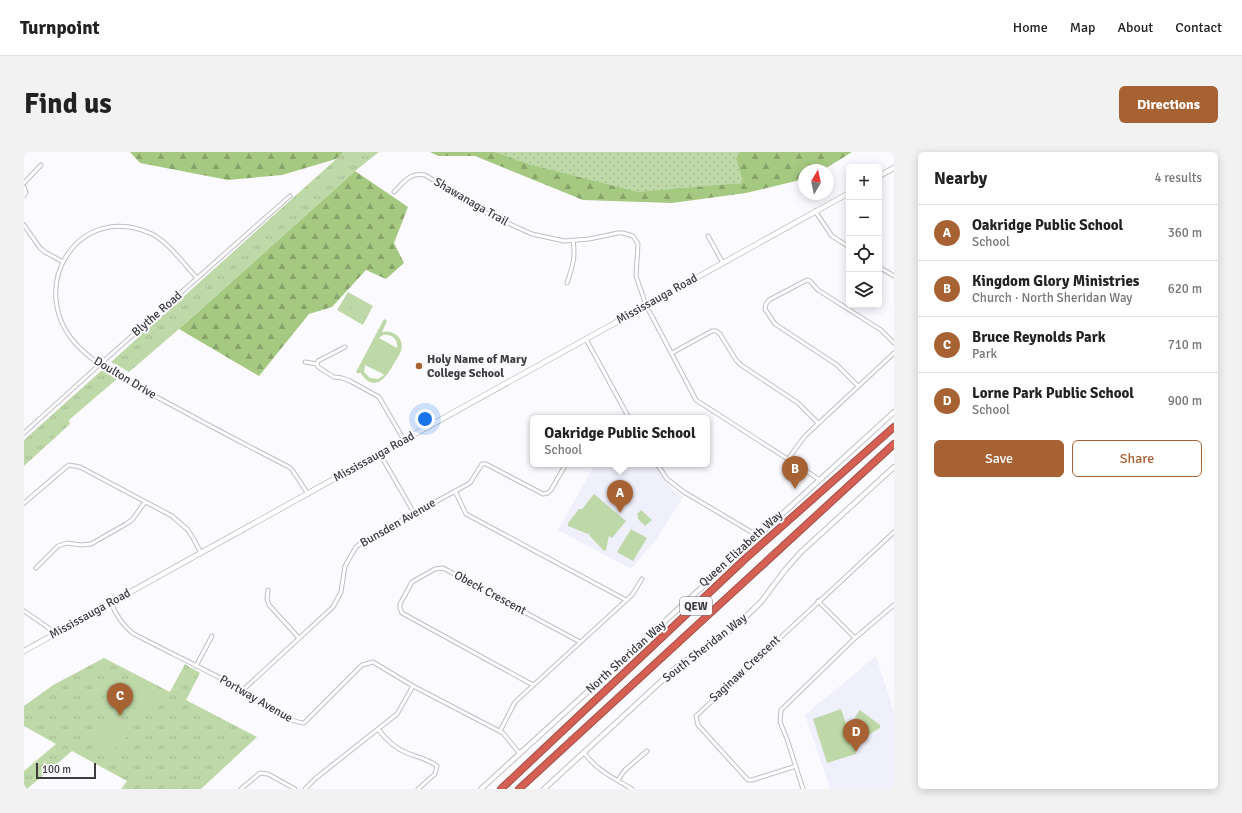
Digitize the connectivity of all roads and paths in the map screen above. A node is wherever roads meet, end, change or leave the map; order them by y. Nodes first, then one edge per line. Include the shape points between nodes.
1 (41, 165) dead end
2 (894, 168) edge
3 (882, 174) edge
4 (24, 183) edge
5 (24, 187) edge
6 (394, 192) dead end
7 (846, 195) edge
8 (24, 196) edge
9 (290, 196) dead end
10 (815, 211) junction
11 (24, 225) edge
12 (708, 236) dead end
13 (574, 241) junction
14 (846, 245) edge
15 (62, 262) junction
16 (723, 263) junction
17 (882, 268) edge
18 (894, 276) edge
19 (197, 278) junction
20 (567, 283) dead end
21 (646, 305) junction
22 (586, 339) junction
23 (894, 343) edge
24 (345, 347) dead end
25 (672, 353) junction
26 (894, 353) edge
27 (305, 362) dead end
28 (317, 364) junction
29 (99, 365) junction
30 (858, 386) junction
31 (894, 412) edge
32 (627, 415) edge
33 (818, 423) junction
34 (894, 427) edge
35 (24, 433) edge
36 (404, 440) junction
37 (894, 444) edge
38 (380, 454) junction
39 (788, 459) junction
40 (564, 467) edge
41 (659, 467) edge
42 (894, 467) edge
43 (820, 480) junction
44 (455, 491) junction
45 (308, 494) junction
46 (145, 502) junction
47 (24, 503) edge
48 (414, 514) junction
49 (894, 532) edge
50 (758, 536) junction
51 (200, 553) junction
52 (36, 568) dead end
53 (642, 579) dead end
54 (268, 590) dead end
55 (626, 600) junction
56 (818, 602) junction
57 (111, 603) junction
58 (894, 605) edge
59 (24, 611) edge
60 (56, 633) junction
61 (212, 636) dead end
62 (298, 638) junction
63 (855, 638) junction
64 (580, 642) junction
65 (24, 651) edge
66 (196, 666) junction
67 (533, 685) junction
68 (413, 686) junction
69 (243, 690) junction
70 (378, 729) junction
71 (500, 731) junction
72 (647, 751) dead end
73 (584, 753) junction
74 (520, 754) junction
75 (796, 766) junction
76 (618, 780) junction
77 (241, 789) edge
78 (295, 789) edge
79 (305, 789) edge
80 (418, 789) edge
81 (481, 789) edge
82 (501, 789) edge
83 (520, 789) edge
84 (544, 789) edge
85 (632, 789) edge
86 (803, 789) edge

1 - 4 street
2 - 3 main road
5 - 8 street
6 - 13 street, Shawanaga Trail via 412,175 425,175 484,211 532,234
7 - 10 main road, Mississauga Road
9 - 19 street, Blythe Road
10 - 14 street via 832,236
10 - 16 main road, Mississauga Road
11 - 15 street via 40,248
12 - 16 street
13 - 20 street via 574,257
13 - 21 street, Shawanaga Trail via 618,233 633,236 638,244 636,276
15 - 19 street, Doulton Drive via 84,238 96,231 119,226 142,230 160,240
15 - 29 street, Doulton Drive via 56,284 58,309 65,328 75,342
16 - 21 main road, Mississauga Road
17 - 18 street
19 - 29 street, Blythe Road
21 - 22 main road, Mississauga Road
21 - 25 street, Shawanaga Trail
22 - 32 street
22 - 36 main road, Mississauga Road
23 - 30 street via 881,330 818,290 807,280 769,300 765,309 775,324 837,365
24 - 28 street via 318,361
25 - 33 street via 716,331 741,365 798,403
25 - 39 street, Shawanaga Trail via 696,400
26 - 30 street
27 - 28 street
28 - 36 street via 334,377 350,381 379,397
29 - 35 street, Blythe Road
29 - 45 street, Doulton Drive via 289,467
30 - 33 street
31 - 43 street, North Sheridan Way
33 - 39 street
34 - 82 highway, Queen Elizabeth Way / QEW via 745,559
36 - 38 main road, Mississauga Road
37 - 83 highway, QEW
38 - 45 main road, Mississauga Road
38 - 48 street
39 - 43 street, Shawanaga Trail
40 - 44 street, Bunsden Avenue via 548,493 540,493 486,464 480,466 470,483
41 - 50 street via 667,479 684,492
42 - 73 street, South Sheridan Way via 801,552 761,602 745,617 714,643 679,665
43 - 50 street, North Sheridan Way
44 - 48 street, Bunsden Avenue
44 - 55 street via 466,514
45 - 51 main road, Mississauga Road
46 - 47 street via 80,466 69,465
46 - 51 street via 180,523 193,538
46 - 52 street via 126,524 91,544 67,543 58,546
48 - 62 street, Bunsden Avenue via 356,547 346,566 341,592 333,606
49 - 56 street, Saginaw Crescent
50 - 74 street, North Sheridan Way
51 - 57 main road, Mississauga Road
53 - 55 street
54 - 62 street via 269,605
55 - 64 street
56 - 63 street
56 - 75 street, Saginaw Crescent via 696,716 698,725 748,780
57 - 60 main road, Mississauga Road
57 - 66 street, Portway Avenue via 126,629
58 - 63 street
59 - 60 street
60 - 65 main road, Mississauga Road
61 - 66 street
62 - 69 street, Bunsden Avenue
63 - 75 street via 781,710 780,722
64 - 67 street
64 - 67 street, Obeck Crescent via 443,568 435,569 412,582 400,604 402,613
66 - 69 street, Portway Avenue
67 - 71 street via 515,702
68 - 69 street, Portway Avenue via 373,662 367,663 304,723 289,718
68 - 70 street via 397,714
68 - 71 street, Portway Avenue
70 - 79 street
70 - 80 street via 399,749 437,766 435,774
71 - 74 street, Portway Avenue
72 - 76 street via 625,770
73 - 76 street via 602,772
73 - 84 street, South Sheridan Way
74 - 81 street, North Sheridan Way
75 - 86 street
76 - 85 street
77 - 78 street via 260,773 268,774

